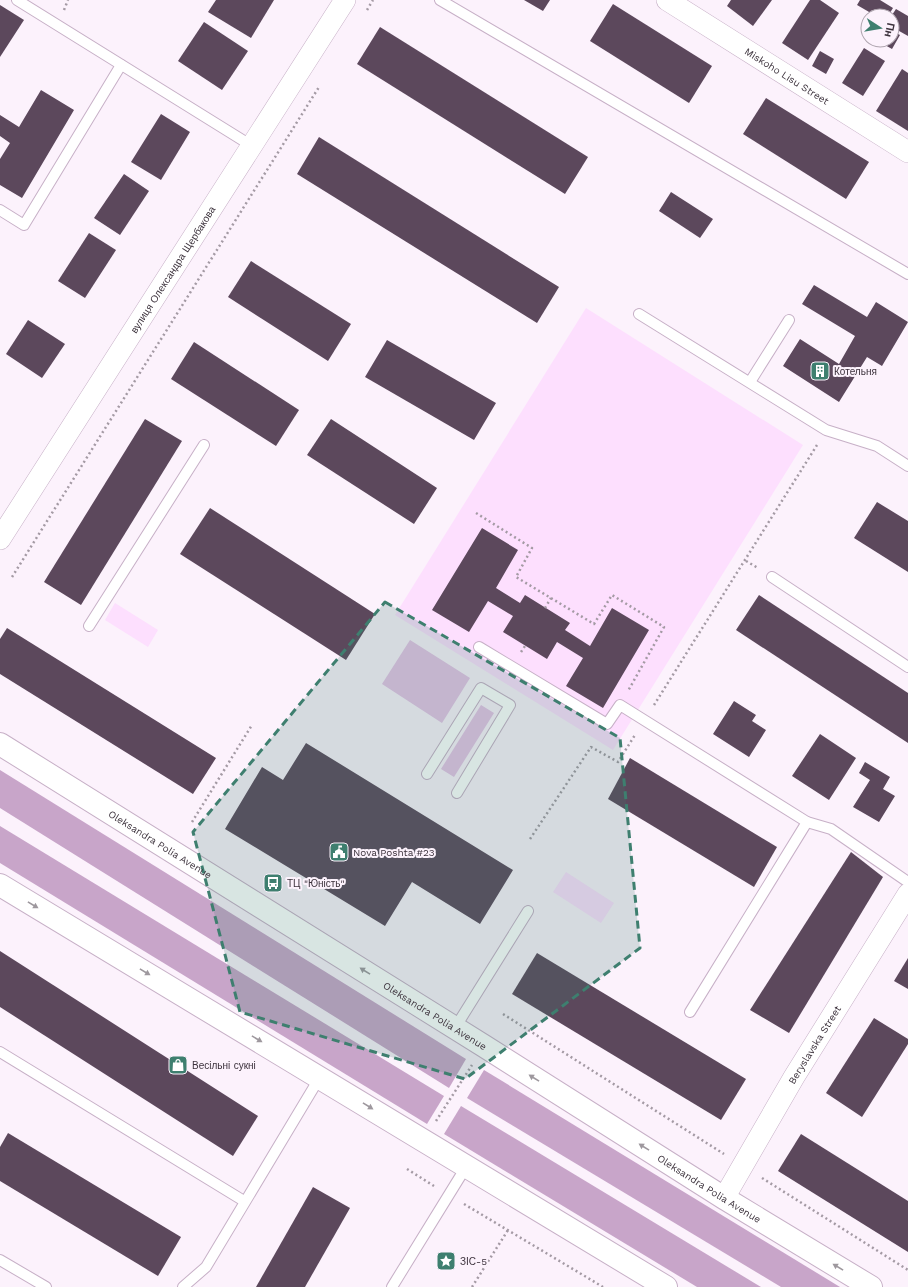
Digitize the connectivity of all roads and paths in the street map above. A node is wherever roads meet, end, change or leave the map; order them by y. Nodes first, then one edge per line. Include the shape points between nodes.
1 (17, 0) edge
2 (345, 0) edge
3 (373, 0) edge
4 (440, 0) edge
5 (667, 0) edge
6 (365, 13) dead end
7 (122, 65) junction
8 (323, 80) dead end
9 (252, 146) junction
10 (908, 152) edge
11 (0, 210) edge
12 (908, 274) edge
13 (639, 314) dead end
14 (789, 320) dead end
15 (750, 382) junction
16 (826, 430) junction
17 (204, 445) dead end
18 (908, 466) edge
19 (476, 513) dead end
20 (0, 539) edge
21 (12, 577) dead end
22 (772, 577) dead end
23 (551, 598) junction
24 (545, 608) dead end
25 (89, 626) dead end
26 (479, 647) dead end
27 (908, 667) edge
28 (620, 705) junction
29 (644, 720) junction
30 (252, 725) dead end
31 (0, 744) edge
32 (427, 774) dead end
33 (457, 793) dead end
34 (192, 822) dead end
35 (807, 822) junction
36 (530, 839) dead end
37 (908, 882) edge
38 (0, 885) edge
39 (908, 894) edge
40 (528, 911) dead end
41 (690, 1012) dead end
42 (503, 1014) dead end
43 (455, 1028) junction
44 (0, 1052) edge
45 (475, 1060) dead end
46 (320, 1077) junction
47 (433, 1127) dead end
48 (742, 1165) junction
49 (466, 1167) junction
50 (407, 1169) dead end
51 (448, 1194) junction
52 (724, 1198) junction
53 (244, 1201) junction
54 (508, 1230) junction
55 (0, 1260) edge
56 (908, 1270) edge
57 (46, 1287) edge
58 (184, 1287) edge
59 (392, 1287) edge
60 (472, 1287) edge
61 (603, 1287) edge
62 (666, 1287) edge
63 (871, 1287) edge

1 - 7 lane
2 - 9 street, вулиця Олександра Щербакова
3 - 6 path
4 - 12 lane
5 - 10 street, Miskoho Lisu Street
7 - 9 lane
7 - 11 lane via 24,225
8 - 21 path
9 - 20 street, вулиця Олександра Щербакова
13 - 15 lane
14 - 15 lane
15 - 16 lane
16 - 18 lane via 877,446
16 - 29 path
17 - 25 lane
19 - 23 path via 532,548 516,577
22 - 27 lane
23 - 24 path
23 - 28 path via 594,624 612,595 664,628
26 - 28 lane via 607,724
28 - 29 lane
29 - 35 lane
29 - 36 path via 618,762 592,747
30 - 34 path
43 -> 31 main road, Oleksandra Polia Avenue
32 - 33 lane via 481,688 510,705
35 - 37 lane via 832,828
35 - 41 lane
38 -> 46 main road
39 - 48 street, Beryslavska Street
40 - 43 lane
42 - 48 path
52 -> 43 main road, Oleksandra Polia Avenue
44 - 53 lane
45 - 47 path
46 -> 49 main road
46 - 53 lane
48 - 52 street, Beryslavska Street
48 - 56 path
49 - 51 lane
49 - 62 main road
50 - 51 path
51 - 54 path
51 - 59 lane
63 -> 52 main road, Oleksandra Polia Avenue
53 - 58 lane via 206,1267
54 - 60 path
54 - 61 path
55 - 57 lane

